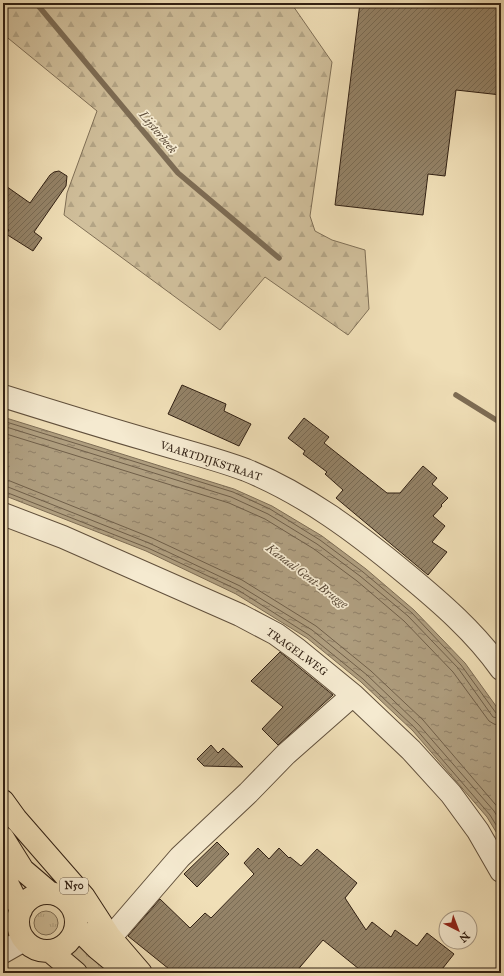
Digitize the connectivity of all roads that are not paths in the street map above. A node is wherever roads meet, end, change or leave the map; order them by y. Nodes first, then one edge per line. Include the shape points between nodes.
1 (3, 396) edge
2 (3, 514) edge
3 (501, 669) edge
4 (353, 695) junction
5 (3, 802) edge
6 (3, 838) edge
7 (501, 871) edge
8 (3, 875) edge
9 (50, 893) junction
10 (21, 910) junction
11 (76, 927) junction
12 (117, 930) dead end
13 (24, 940) junction
14 (50, 951) junction
15 (3, 952) edge
16 (76, 973) edge
17 (127, 973) edge
18 (141, 973) edge

1 - 3 street, VAARTDIJKSTRAAT via 246,470 300,497 357,534 432,594 471,632
2 - 4 street, TRAGELWEG via 77,543 240,615 281,638
4 - 7 street, TRAGELWEG via 411,750 451,794 478,831
4 - 12 street via 286,754 180,856
5 - 18 main road, N50 via 84,897 110,937
6 - 9 main road, N50 via 23,870
8 - 10 main road
9 - 10 main road, N50 via 38,894 28,900
9 - 11 main road, N50 via 61,896 70,904 75,915
10 - 13 main road via 18,920
11 - 14 main road via 71,938 62,947
11 - 17 main road
13 - 14 main road via 40,950
13 - 15 street
14 - 16 main road

